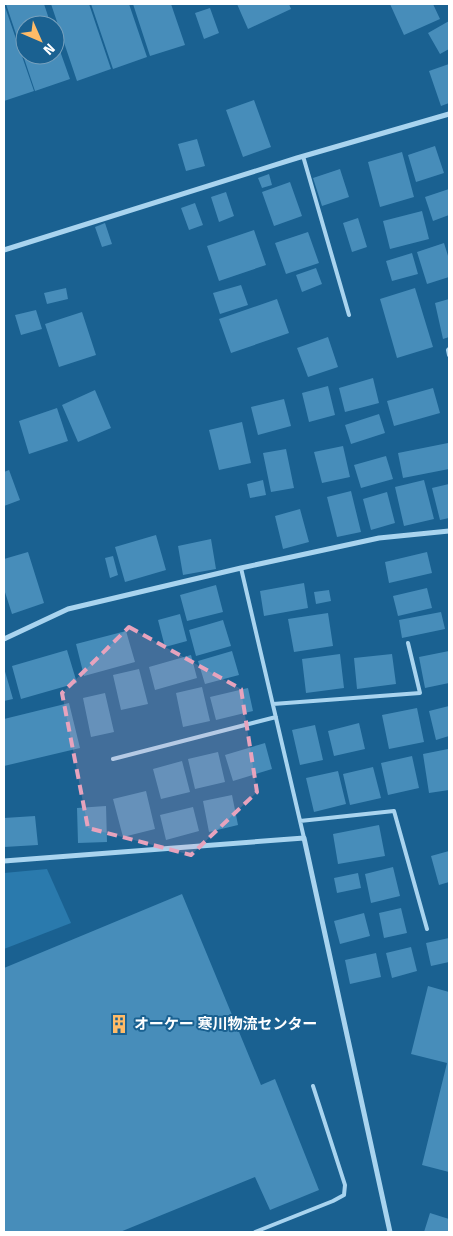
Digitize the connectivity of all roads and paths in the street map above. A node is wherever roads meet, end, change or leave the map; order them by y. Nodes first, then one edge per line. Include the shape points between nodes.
1 (449, 114) edge
2 (303, 156) junction
3 (4, 250) edge
4 (350, 316) dead end
5 (449, 349) edge
6 (449, 355) edge
7 (449, 531) edge
8 (241, 568) junction
9 (4, 639) edge
10 (408, 643) dead end
11 (272, 704) junction
12 (276, 717) junction
13 (112, 759) dead end
14 (300, 821) junction
15 (304, 838) junction
16 (4, 861) edge
17 (427, 929) dead end
18 (313, 1086) dead end
19 (255, 1232) edge
20 (390, 1232) edge

1 - 2 street
2 - 3 street
2 - 4 lane
5 - 6 lane
7 - 8 street via 379,538
8 - 9 street via 68,609
8 - 11 lane
10 - 11 lane via 420,693
11 - 12 lane
12 - 13 lane
12 - 14 lane
14 - 15 lane
14 - 17 lane via 394,811
15 - 16 street
15 - 20 street
18 - 19 lane via 346,1186 344,1194

